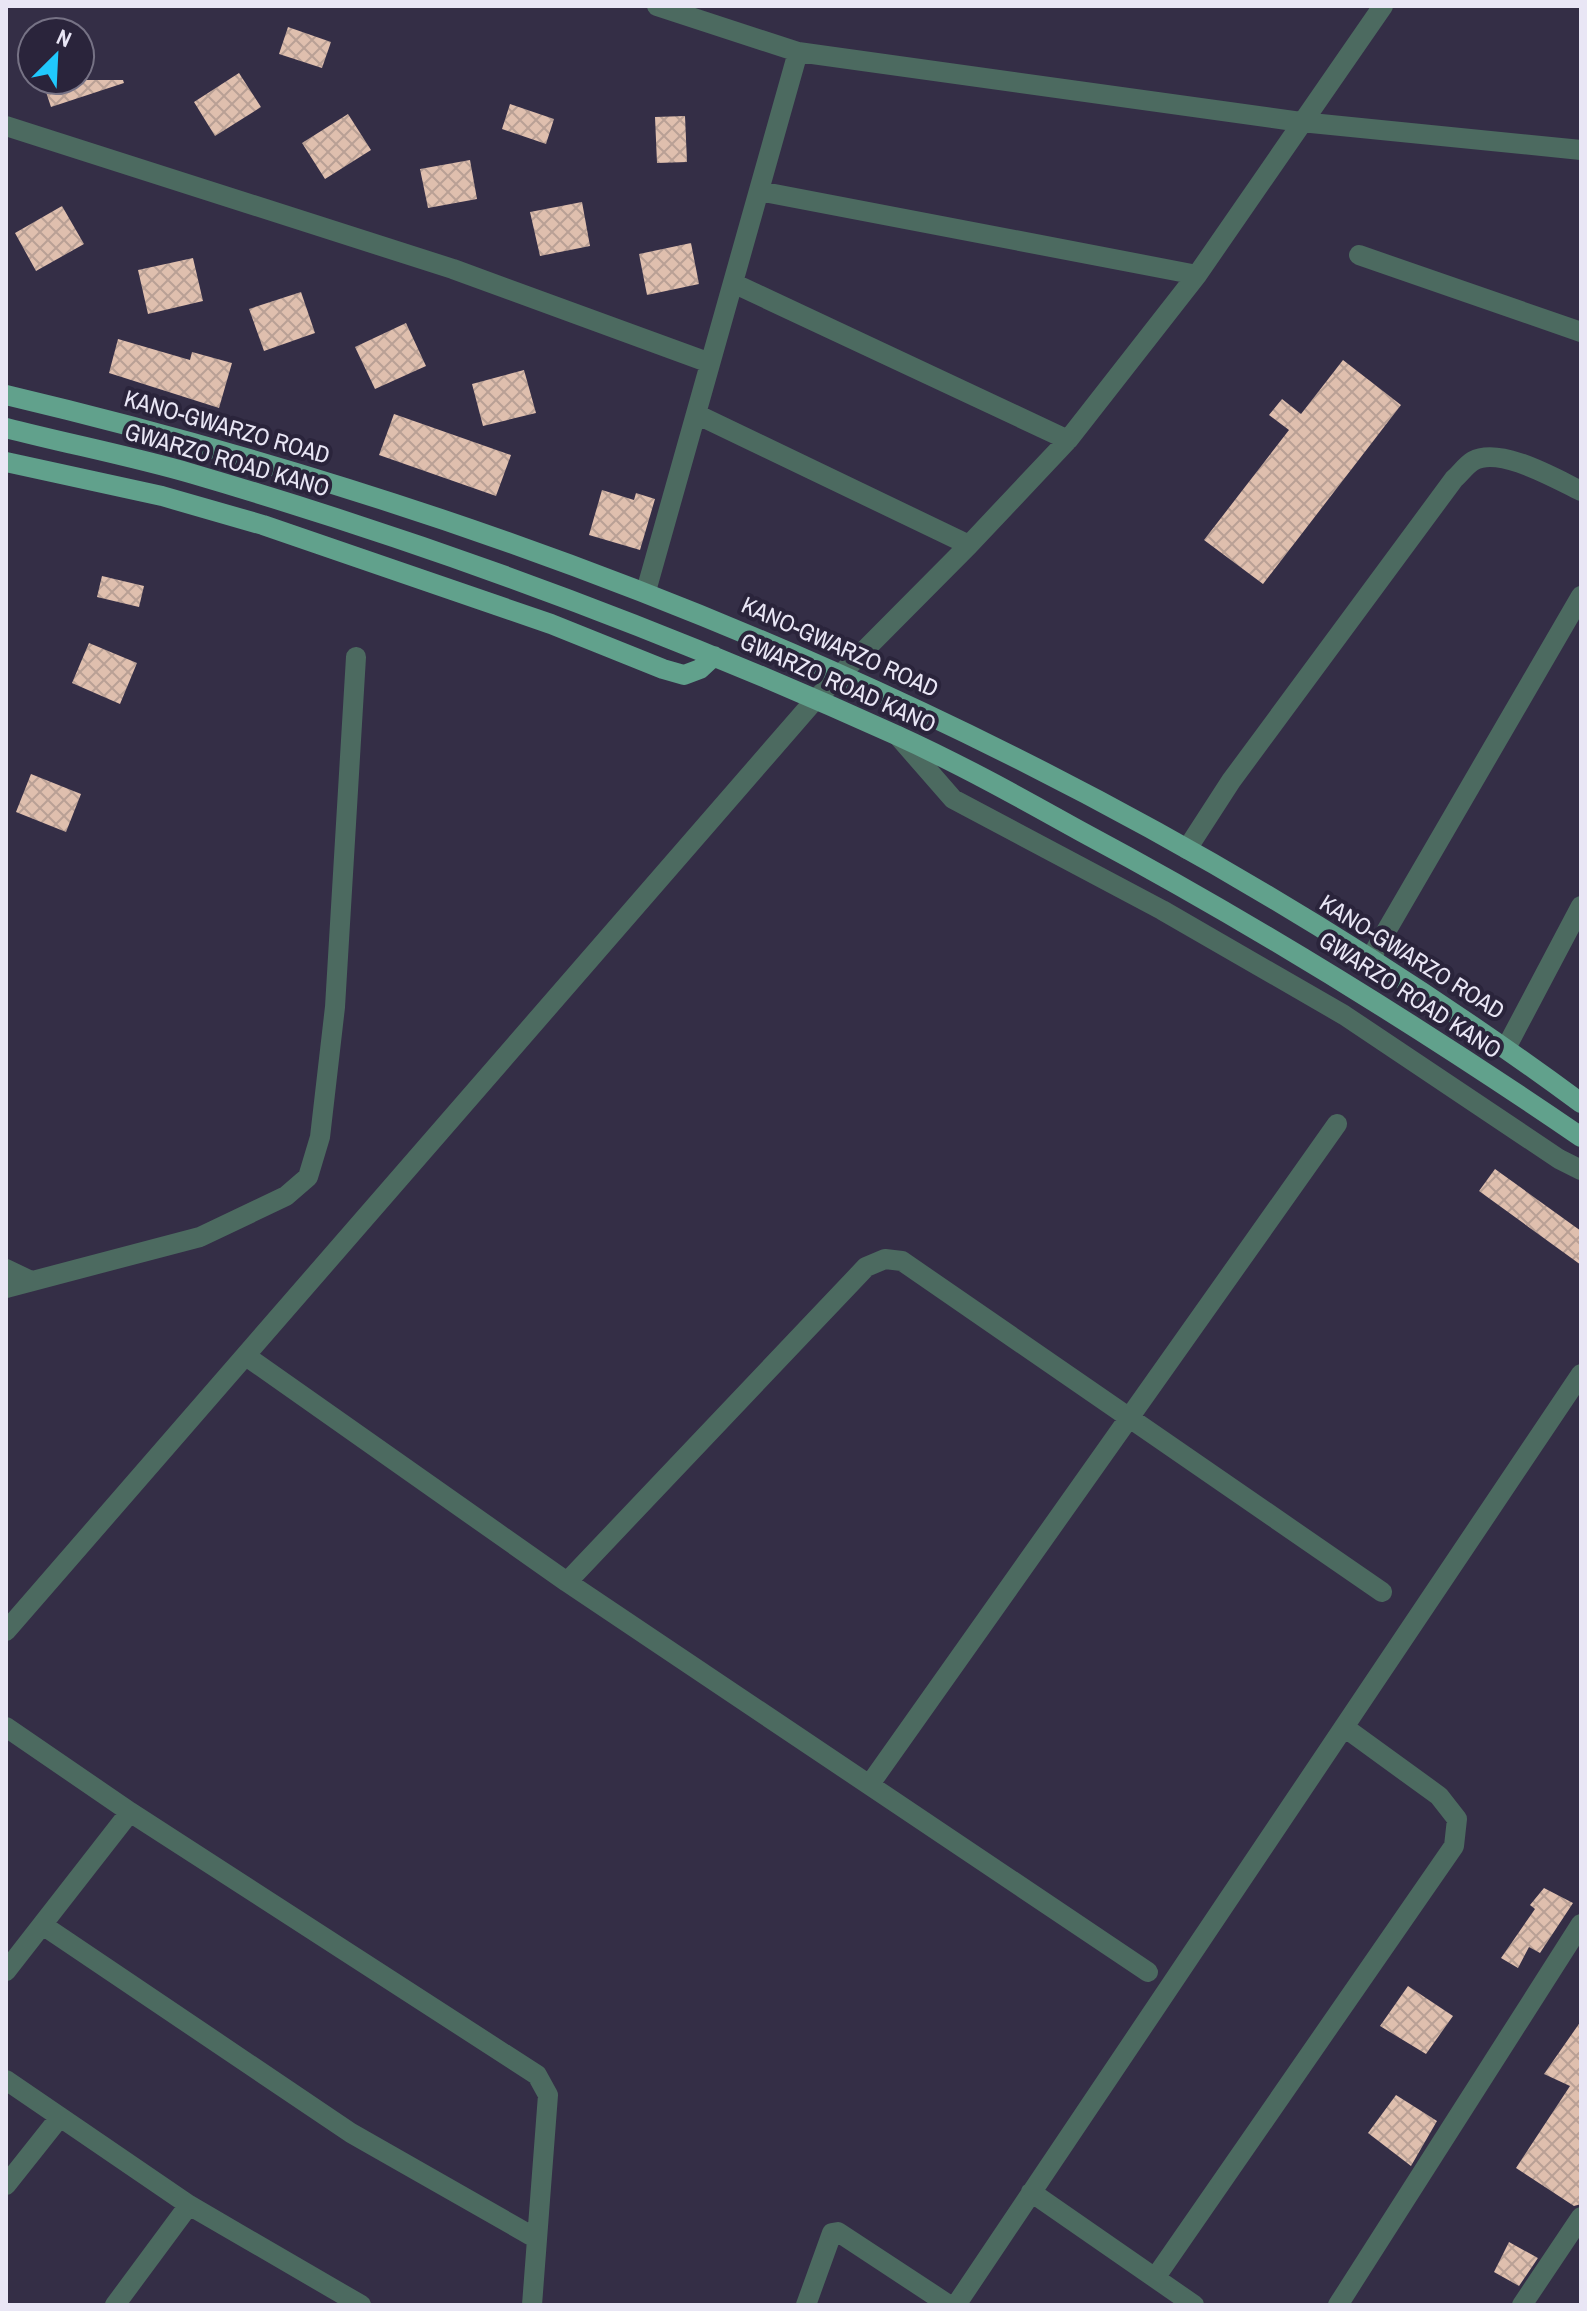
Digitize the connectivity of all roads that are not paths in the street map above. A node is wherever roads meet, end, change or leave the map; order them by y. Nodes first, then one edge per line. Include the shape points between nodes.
1 (657, 6) edge
2 (1383, 6) edge
3 (798, 52) junction
4 (1301, 122) junction
5 (6, 126) edge
6 (1581, 150) edge
7 (759, 191) junction
8 (1359, 255) dead end
9 (1197, 275) junction
10 (733, 283) junction
11 (1581, 332) edge
12 (710, 363) junction
13 (6, 395) edge
14 (696, 414) junction
15 (6, 428) edge
16 (1068, 440) junction
17 (6, 462) edge
18 (1581, 491) edge
19 (316, 512) junction
20 (325, 545) junction
21 (969, 545) junction
22 (646, 591) junction
23 (1579, 605) edge
24 (714, 656) junction
25 (356, 657) dead end
26 (843, 673) junction
27 (814, 701) junction
28 (898, 736) junction
29 (1187, 849) junction
30 (1581, 906) edge
31 (1370, 959) junction
32 (1506, 1048) junction
33 (1579, 1099) edge
34 (1337, 1124) dead end
35 (1581, 1137) edge
36 (1581, 1170) edge
37 (6, 1269) edge
38 (29, 1280) junction
39 (6, 1288) edge
40 (246, 1356) junction
41 (1581, 1374) edge
42 (1127, 1417) junction
43 (567, 1582) junction
44 (1382, 1592) dead end
45 (6, 1631) edge
46 (6, 1727) edge
47 (1344, 1727) junction
48 (870, 1784) junction
49 (130, 1812) junction
50 (1581, 1924) edge
51 (44, 1926) junction
52 (6, 1971) edge
53 (1148, 1972) dead end
54 (6, 2080) edge
55 (60, 2117) junction
56 (6, 2185) edge
57 (1031, 2192) junction
58 (189, 2205) junction
59 (1581, 2217) edge
60 (537, 2239) junction
61 (1155, 2278) junction
62 (115, 2305) edge
63 (361, 2305) edge
64 (532, 2305) edge
65 (806, 2305) edge
66 (949, 2305) edge
67 (956, 2305) edge
68 (1194, 2305) edge
69 (1338, 2305) edge
70 (1522, 2305) edge

1 - 3 street
2 - 4 street
3 - 4 street
3 - 7 street
4 - 6 street
4 - 9 street
5 - 12 street via 423,259
7 - 9 street
7 - 10 street
8 - 11 street
9 - 16 street
10 - 12 street
10 - 16 street
12 - 14 street
13 - 22 main road, KANO-GWARZO ROAD via 202,444 450,521
14 - 21 street
14 - 22 street
15 - 19 main road, GWARZO ROAD KANO via 189,473
16 - 21 street
17 - 20 main road via 162,496
18 - 29 street via 1522,464 1489,458 1474,461 1454,479 1231,781
19 - 20 main road
19 - 24 main road, GWARZO ROAD KANO via 475,565
20 - 24 main road via 684,675
21 - 26 street
22 - 26 main road, KANO-GWARZO ROAD
23 - 31 street
24 - 27 main road, GWARZO ROAD KANO
25 - 38 street via 335,1007 320,1137 308,1177 286,1196 200,1237
26 - 27 street
26 - 29 main road, KANO-GWARZO ROAD
27 - 28 main road, GWARZO ROAD KANO
27 - 40 street
28 - 35 main road, GWARZO ROAD KANO via 1053,815 1261,932 1372,998
28 - 36 street via 953,799 1344,1015
29 - 31 main road, KANO-GWARZO ROAD
30 - 32 street
31 - 32 main road, KANO-GWARZO ROAD
32 - 33 main road, KANO-GWARZO ROAD
34 - 42 street
37 - 38 street
38 - 39 street
40 - 43 street
40 - 45 street
41 - 47 street
42 - 43 street via 902,1261 885,1259 866,1267
42 - 44 street
42 - 48 street
43 - 48 street
46 - 49 street
47 - 57 street
47 - 61 street via 1439,1796 1457,1819 1454,1846
48 - 53 street
49 - 51 street
49 - 60 street via 537,2075 548,2095
50 - 69 street
51 - 52 street
51 - 60 street via 351,2133
54 - 55 street
55 - 56 street
55 - 58 street
57 - 61 street
57 - 67 street
58 - 62 street
58 - 63 street
59 - 70 street
60 - 64 street
61 - 68 street
65 - 66 street via 832,2233 838,2232

